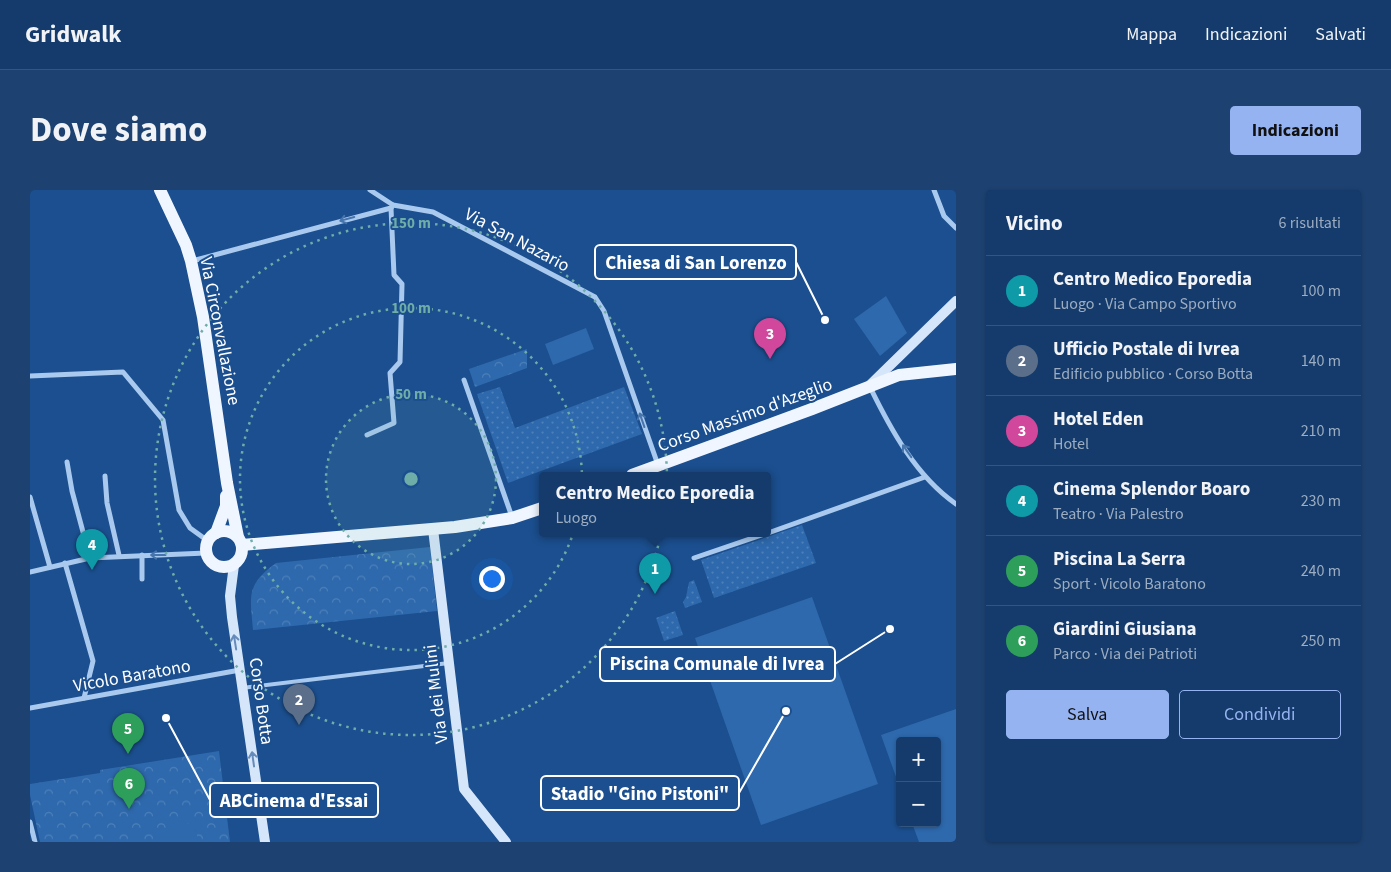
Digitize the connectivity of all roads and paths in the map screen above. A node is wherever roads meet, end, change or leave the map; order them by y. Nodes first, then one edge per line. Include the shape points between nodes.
1 (160, 190) edge
2 (370, 190) edge
3 (934, 190) edge
4 (392, 206) junction
5 (956, 228) edge
6 (191, 261) junction
7 (956, 301) edge
8 (956, 369) edge
9 (30, 376) edge
10 (464, 380) dead end
11 (871, 390) junction
12 (367, 435) dead end
13 (67, 462) dead end
14 (658, 466) junction
15 (641, 472) edge
16 (105, 476) dead end
17 (925, 477) junction
18 (227, 483) junction
19 (30, 497) edge
20 (956, 504) edge
21 (539, 509) edge
22 (512, 518) junction
23 (433, 529) junction
24 (771, 532) edge
25 (755, 537) edge
26 (210, 542) junction
27 (238, 551) junction
28 (119, 555) junction
29 (142, 555) junction
30 (90, 558) junction
31 (694, 558) dead end
32 (65, 563) junction
33 (50, 567) junction
34 (30, 572) edge
35 (142, 579) dead end
36 (448, 663) junction
37 (240, 670) junction
38 (242, 688) junction
39 (84, 698) junction
40 (30, 708) edge
41 (30, 822) edge
42 (34, 842) edge
43 (264, 842) edge
44 (506, 842) edge

1 - 6 main road, Via Circonvallazione
2 - 4 street, Via San Nazario
3 - 5 street via 944,216
4 -> 6 street
4 - 12 street via 394,275 402,284 400,362 390,373 394,423
14 -> 4 street, Via San Nazario via 604,311 595,297 433,212
6 - 18 main road, Via Circonvallazione via 212,373
7 - 11 main road
8 - 11 main road, Corso Massimo d'Azeglio via 899,374
9 - 26 street via 123,372 163,420 179,510 190,528
10 - 22 street
11 - 14 main road, Corso Massimo d'Azeglio
17 -> 11 street via 888,424
13 - 30 street
14 - 15 main road, Corso Massimo d'Azeglio
16 - 28 street via 107,503
17 - 20 street
17 - 24 street
18 - 26 main road via 226,506
18 - 27 main road
19 - 33 street
21 - 22 main road
22 - 23 main road
23 - 27 main road via 284,542
23 - 36 main road, Via dei Mulini
25 - 31 street
26 - 27 main road via 228,532
26 - 27 main road via 210,561 218,566 226,567
26 -> 29 street
37 -> 27 main road, Corso Botta via 231,603
28 - 29 street
28 - 30 street
29 - 35 street
30 - 32 street
32 - 33 street
32 - 39 street via 93,661
33 - 34 street
36 - 38 lane
36 - 44 main road, Via dei Mulini via 464,789
37 - 38 main road, Corso Botta
37 - 39 street, Vicolo Baratono
43 -> 38 main road, Corso Botta
39 - 40 street, Vicolo Baratono
41 - 42 street

